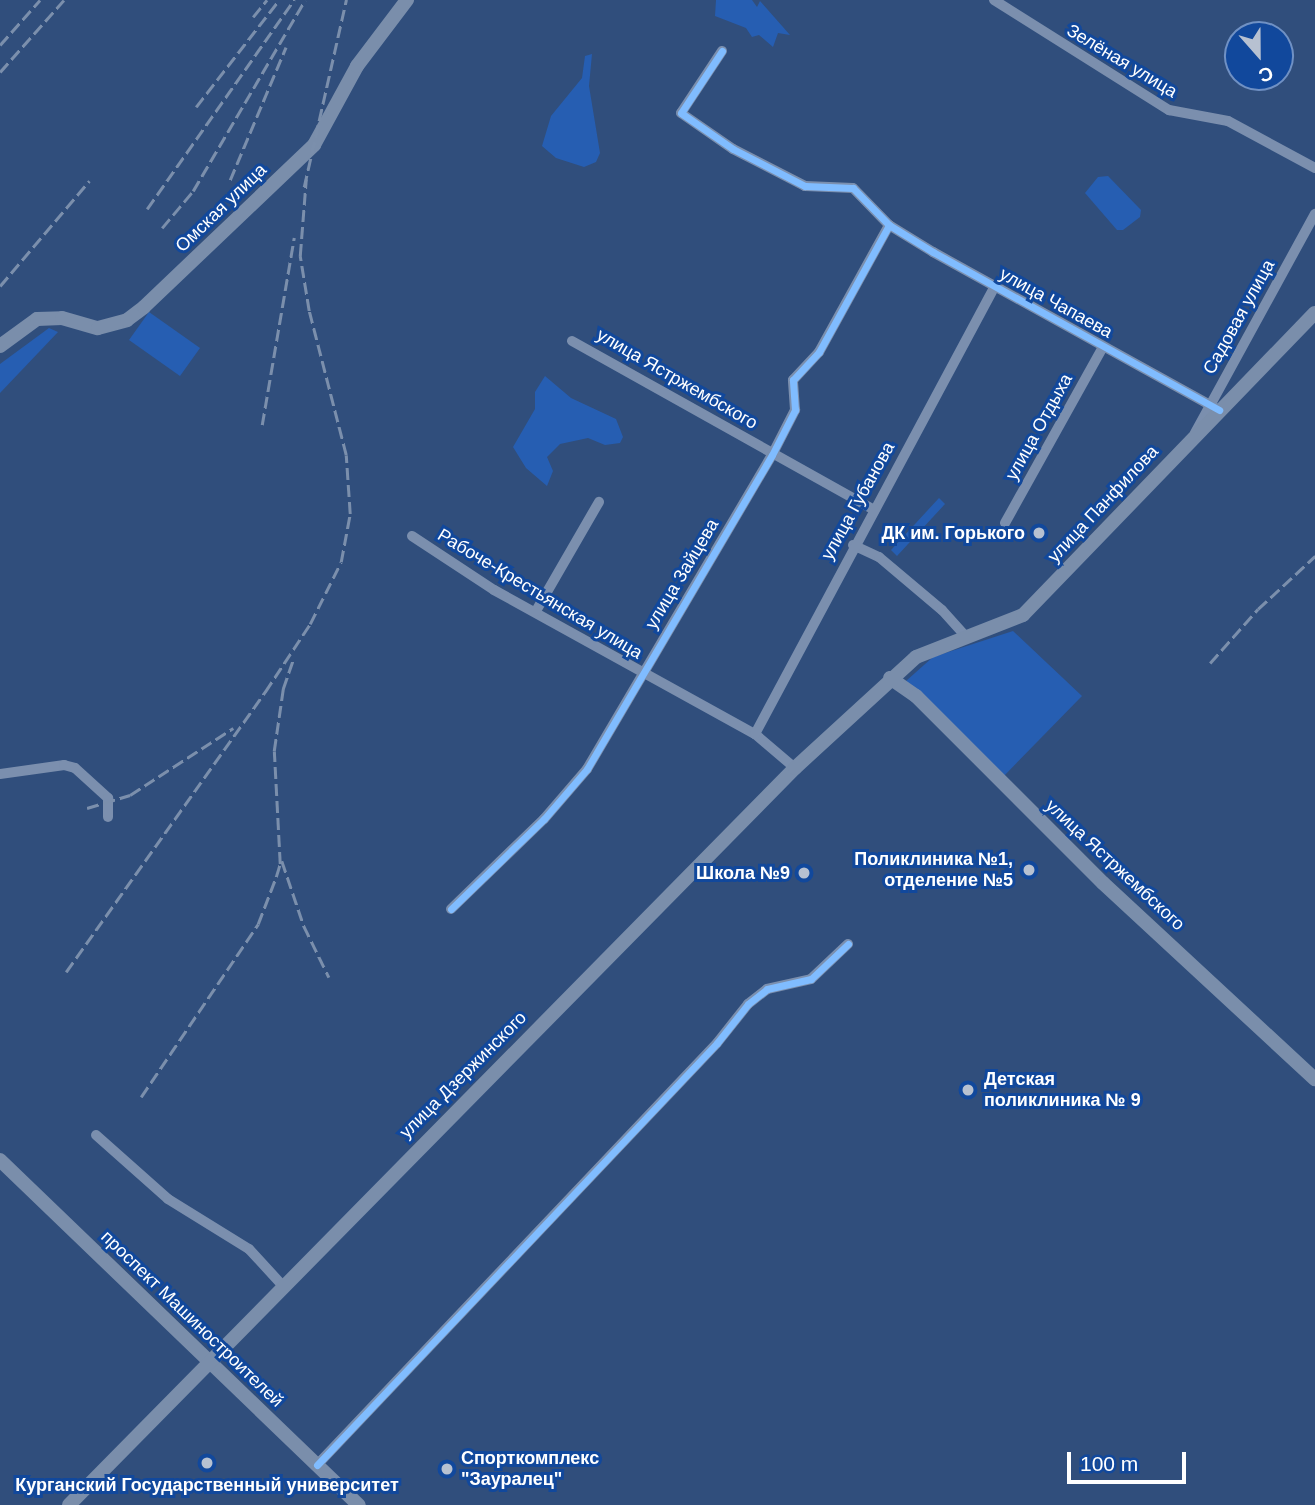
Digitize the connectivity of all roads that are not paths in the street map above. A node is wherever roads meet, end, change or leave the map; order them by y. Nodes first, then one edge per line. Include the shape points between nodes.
1 (407, 0) edge
2 (994, 0) edge
3 (722, 51) dead end
4 (1315, 168) edge
5 (1315, 214) edge
6 (889, 226) junction
7 (995, 286) junction
8 (1315, 313) edge
9 (572, 341) dead end
10 (0, 346) edge
11 (1103, 347) junction
12 (1214, 407) junction
13 (772, 455) junction
14 (599, 502) dead end
15 (874, 510) junction
16 (1005, 523) dead end
17 (412, 536) dead end
18 (853, 545) junction
19 (536, 611) junction
20 (965, 637) junction
21 (641, 673) junction
22 (890, 678) junction
23 (755, 734) junction
24 (795, 768) junction
25 (0, 774) edge
26 (108, 817) dead end
27 (451, 909) dead end
28 (848, 944) dead end
29 (1315, 1079) edge
30 (96, 1135) dead end
31 (0, 1160) edge
32 (284, 1287) junction
33 (209, 1363) junction
34 (317, 1465) junction
35 (69, 1505) edge
36 (359, 1505) edge

1 - 10 main road, Омская улица via 357,66 314,145 144,307 127,320 99,328 62,318 37,319
2 - 4 street, Зелёная улица via 1170,110 1228,121
3 - 6 street, улица Чапаева via 681,113 733,149 805,186 853,188
5 - 12 street, Садовая улица
6 - 7 street, улица Чапаева
6 - 13 street, улица Зайцева via 819,352 793,380 795,410
7 - 11 street, улица Чапаева
7 - 15 street, улица Губанова
8 - 12 main road, улица Панфилова
9 - 13 street, улица Ястржембского
11 - 12 street, улица Чапаева
11 - 16 street, улица Отдыха
12 - 20 main road, улица Панфилова via 1193,436 1023,615
13 - 15 street, улица Ястржембского
13 - 21 street, улица Зайцева
14 - 19 street
15 - 18 street, улица Губанова
17 - 19 street, Рабоче-Крестьянская улица
18 - 20 street via 888,565 943,610
18 - 23 street, улица Губанова
19 - 21 street, Рабоче-Крестьянская улица
20 - 22 main road, улица Панфилова via 929,649
21 - 23 street, Рабоче-Крестьянская улица
21 - 27 street, улица Зайцева via 577,784
22 - 24 main road, улица Дзержинского
22 - 29 main road, улица Ястржембского via 916,696 1103,883
23 - 24 street, Рабоче-Крестьянская улица
24 - 32 main road, улица Дзержинского
25 - 26 street via 64,765 75,768 108,798
28 - 34 street via 811,979 767,989 748,1004
30 - 32 street via 168,1199 249,1250
31 - 33 main road, проспект Машиностроителей
32 - 33 main road, улица Дзержинского
33 - 34 main road, проспект Машиностроителей
33 - 35 main road, улица Дзержинского
34 - 36 main road, проспект Машиностроителей

